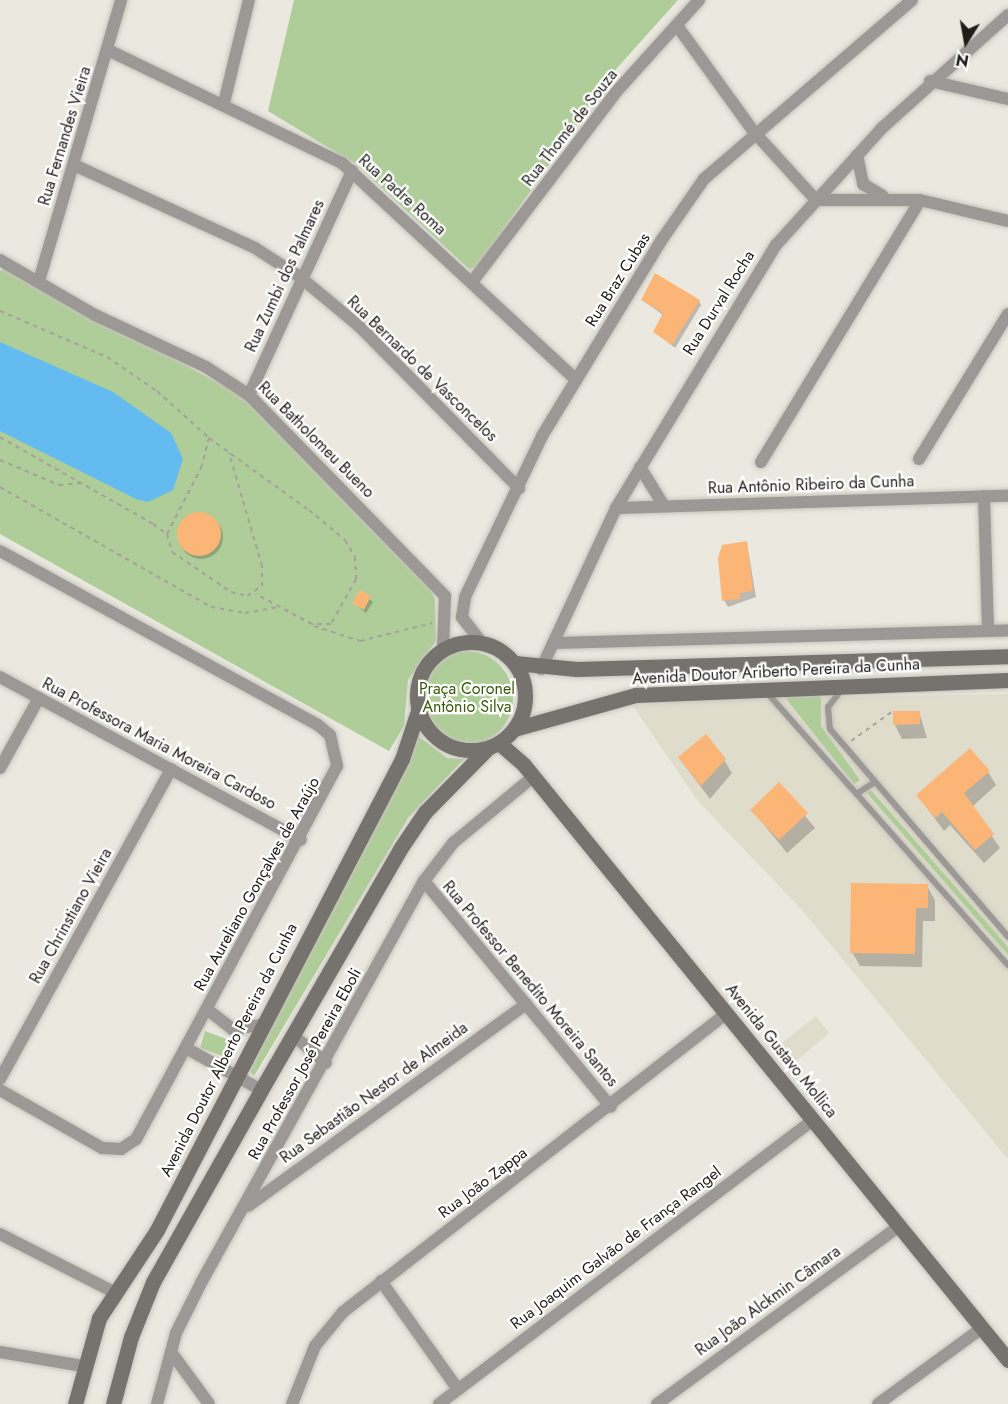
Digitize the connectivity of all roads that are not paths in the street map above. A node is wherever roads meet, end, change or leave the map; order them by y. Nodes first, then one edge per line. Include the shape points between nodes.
1 (121, 0) edge
2 (249, 0) edge
3 (699, 0) edge
4 (912, 0) edge
5 (1008, 15) edge
6 (678, 27) junction
7 (108, 50) junction
8 (930, 81) junction
9 (1008, 99) edge
10 (224, 103) junction
11 (754, 132) junction
12 (857, 155) junction
13 (74, 165) junction
14 (352, 171) junction
15 (884, 196) junction
16 (816, 200) junction
17 (920, 200) junction
18 (1008, 220) edge
19 (0, 260) edge
20 (300, 277) junction
21 (39, 282) junction
22 (472, 282) junction
23 (1008, 314) edge
24 (576, 380) junction
25 (249, 395) junction
26 (919, 459) dead end
27 (761, 462) dead end
28 (640, 467) junction
29 (519, 488) junction
30 (984, 496) junction
31 (1008, 496) edge
32 (664, 506) junction
33 (616, 508) junction
34 (1, 553) edge
35 (474, 580) junction
36 (438, 587) junction
37 (988, 630) junction
38 (1008, 630) edge
39 (482, 643) junction
40 (553, 643) junction
41 (443, 649) junction
42 (1008, 656) edge
43 (515, 663) junction
44 (541, 669) junction
45 (0, 677) edge
46 (1008, 680) edge
47 (845, 685) junction
48 (751, 688) junction
49 (39, 698) junction
50 (418, 711) junction
51 (513, 730) junction
52 (493, 746) junction
53 (0, 768) edge
54 (171, 769) junction
55 (529, 770) junction
56 (876, 782) junction
57 (858, 793) junction
58 (302, 840) junction
59 (424, 881) junction
60 (1008, 937) edge
61 (1008, 965) edge
62 (526, 1004) junction
63 (208, 1010) junction
64 (727, 1013) junction
65 (262, 1025) junction
66 (293, 1035) junction
67 (186, 1048) junction
68 (326, 1063) junction
69 (236, 1076) junction
70 (0, 1079) edge
71 (0, 1090) edge
72 (261, 1090) junction
73 (611, 1107) junction
74 (813, 1120) junction
75 (242, 1210) junction
76 (899, 1226) junction
77 (0, 1234) edge
78 (381, 1281) junction
79 (114, 1292) junction
80 (982, 1328) junction
81 (0, 1352) edge
82 (171, 1352) junction
83 (1008, 1360) edge
84 (83, 1366) junction
85 (457, 1388) junction
86 (75, 1404) edge
87 (113, 1404) edge
88 (157, 1404) edge
89 (209, 1404) edge
90 (292, 1404) edge
91 (439, 1404) edge
92 (657, 1404) edge
93 (878, 1404) edge

1 - 7 street, Rua Fernandes Vieira
2 - 10 street
3 - 6 street, Rua Thomé de Souza
4 - 11 street, Rua Braz Cubas
5 - 8 street, Rua Durval Rocha
6 - 11 street
6 - 22 street, Rua Thomé de Souza via 616,92
7 - 10 street, Rua Padre Roma
7 - 13 street, Rua Fernandes Vieira
8 - 9 street
8 - 12 street, Rua Durval Rocha
10 - 14 street, Rua Padre Roma
11 - 16 street
11 - 24 street, Rua Braz Cubas via 704,179
12 - 15 street via 863,184
12 - 16 street, Rua Durval Rocha
13 - 20 street, Rua Bernardo de Vasconcelos via 255,248
13 - 21 street, Rua Fernandes Vieira
14 - 20 street, Rua Zumbi dos Palmares
14 - 22 street, Rua Padre Roma
15 - 16 street
15 - 17 street
16 - 28 street, Rua Durval Rocha via 735,304
17 - 18 street
17 - 27 street
19 - 21 street, Rua Batholomeu Bueno
20 - 25 street, Rua Zumbi dos Palmares
20 - 29 street, Rua Bernardo de Vasconcelos via 359,326
21 - 25 street, Rua Batholomeu Bueno via 206,367
22 - 24 street, Rua Padre Roma
23 - 26 street
24 - 29 street, Rua Braz Cubas
25 - 36 street, Rua Batholomeu Bueno
28 - 32 street
28 - 33 street, Rua Durval Rocha
29 - 35 street, Rua Braz Cubas
30 - 31 street, Rua Antônio Ribeiro da Cunha
30 - 32 street, Rua Antônio Ribeiro da Cunha
30 - 37 street
32 - 33 street, Rua Antônio Ribeiro da Cunha
33 - 40 street, Rua Durval Rocha
34 - 58 street, Rua Aureliano Gonçalves de Araújo via 330,735 337,766
35 - 36 street via 454,591
35 - 39 street, Rua Braz Cubas via 462,617
36 - 41 street, Rua Batholomeu Bueno via 449,618
37 - 38 street, Avenida Doutor Ariberto Pereira da Cunha
37 - 40 street, Avenida Doutor Ariberto Pereira da Cunha
39 - 41 main road
39 - 43 main road
40 - 44 street, Rua Durval Rocha
41 - 50 main road via 419,678
42 - 44 main road, Avenida Doutor Ariberto Pereira da Cunha
43 - 44 main road, Avenida Doutor Ariberto Pereira da Cunha
43 - 51 main road via 525,692
45 - 49 street, Rua Professora Maria Moreira Cardoso
46 - 47 main road, Avenida Doutor Ariberto Pereira da Cunha
47 - 48 main road, Avenida Doutor Ariberto Pereira da Cunha
47 - 56 lane via 828,707 830,729
48 - 51 main road, Avenida Doutor Ariberto Pereira da Cunha via 636,695
48 - 57 lane via 774,696
49 - 53 street
49 - 54 street, Rua Professora Maria Moreira Cardoso
50 - 52 main road via 442,742 460,750
50 - 65 main road, Avenida Doutor Alberto Pereira da Cunha via 402,759
51 - 52 main road
51 - 55 main road, Avenida Gustavo Mollica
52 - 55 main road, Avenida Gustavo Mollica
52 - 66 main road via 425,812
54 - 58 street, Rua Professora Maria Moreira Cardoso
54 - 70 street, Rua Chrinstiano Vieira
55 - 59 street, Rua Professor José Pereira Eboli via 453,843
55 - 64 main road, Avenida Gustavo Mollica
56 - 57 lane
56 - 60 lane
57 - 61 lane
58 - 63 street, Rua Aureliano Gonçalves de Araújo
59 - 62 street, Rua Professor Benedito Moreira Santos
59 - 68 street, Rua Professor José Pereira Eboli
62 - 73 street, Rua Professor Benedito Moreira Santos
62 - 75 street, Rua Sebastião Nestor de Almeida
63 - 65 street via 232,1029
63 - 67 street, Rua Aureliano Gonçalves de Araújo
64 - 73 street, Rua João Zappa
64 - 74 main road, Avenida Gustavo Mollica
65 - 69 main road, Avenida Doutor Alberto Pereira da Cunha
66 - 68 street
66 - 72 main road
67 - 69 street
67 - 71 street, Rua Aureliano Gonçalves de Araújo via 136,1139 121,1149 102,1148
68 - 75 street, Rua Professor José Pereira Eboli
69 - 72 street
69 - 79 main road, Avenida Doutor Alberto Pereira da Cunha via 157,1230
72 - 87 main road via 153,1282 131,1337
73 - 78 street, Rua João Zappa
74 - 76 main road, Avenida Gustavo Mollica
74 - 85 street, Rua Joaquim Galvão de França Rangel
75 - 82 street, Rua Professor José Pereira Eboli via 202,1281
76 - 80 main road, Avenida Gustavo Mollica
76 - 92 street, Rua João Alckmin Câmara
77 - 79 street
78 - 85 street
78 - 90 street, Rua João Zappa via 343,1312 315,1346
79 - 84 main road, Avenida Doutor Alberto Pereira da Cunha
80 - 83 main road, Avenida Gustavo Mollica
80 - 93 street
81 - 84 street
82 - 88 street, Rua Professor José Pereira Eboli
82 - 89 street
84 - 86 main road, Avenida Doutor Alberto Pereira da Cunha
85 - 91 street, Rua Joaquim Galvão de França Rangel

